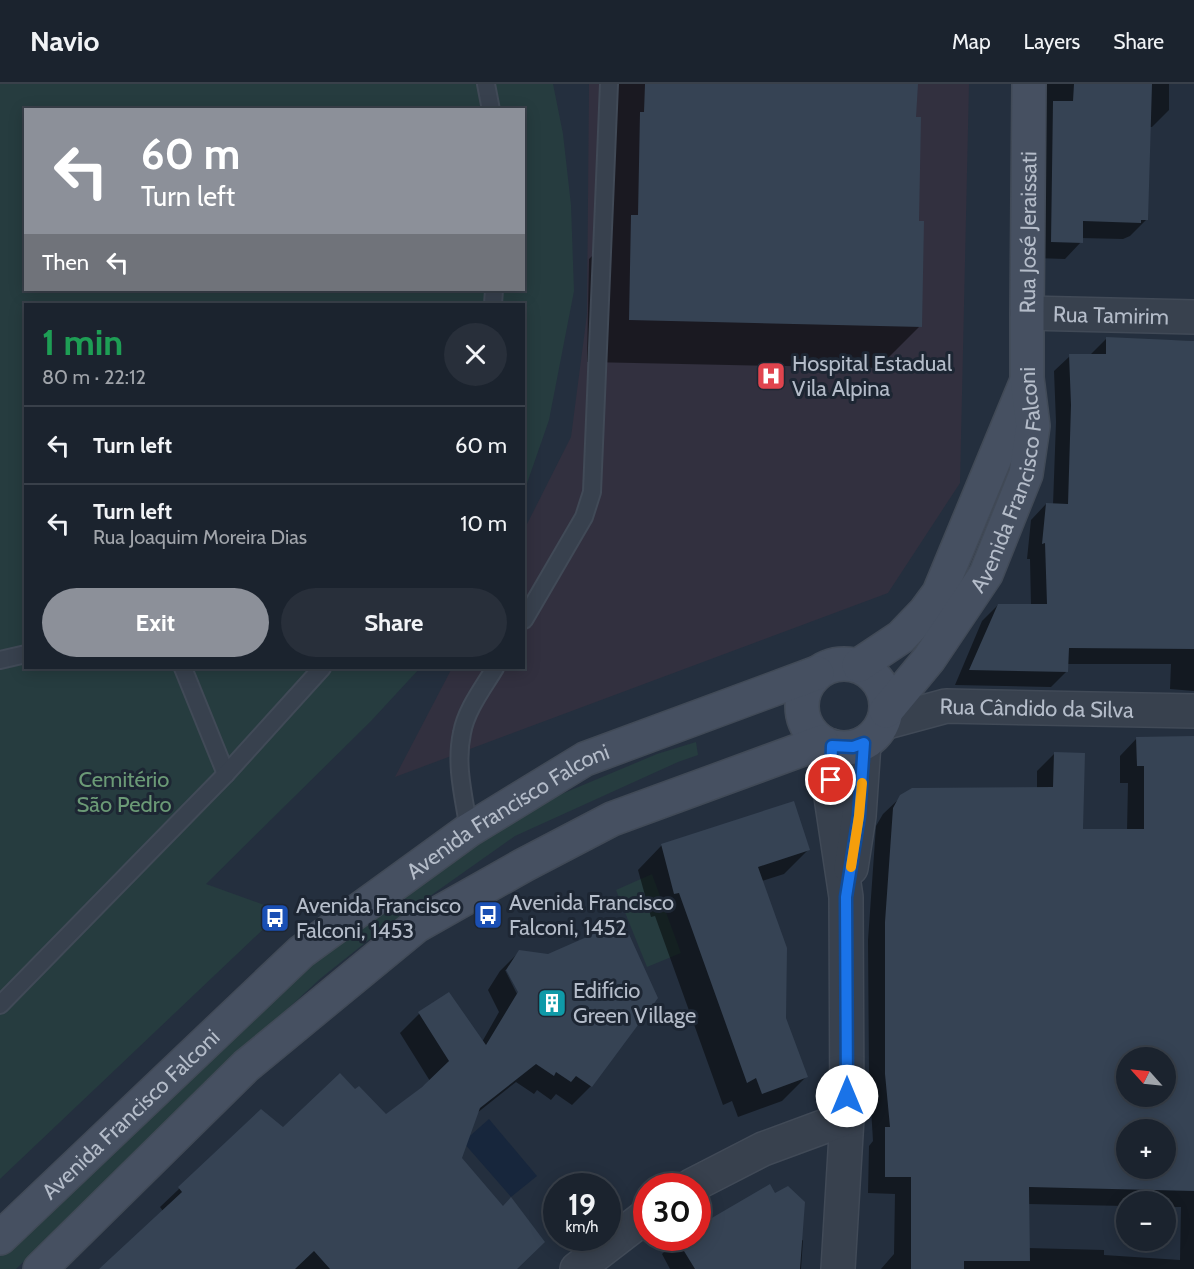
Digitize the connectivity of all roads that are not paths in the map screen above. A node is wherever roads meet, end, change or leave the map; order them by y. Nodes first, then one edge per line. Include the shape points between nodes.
1 (486, 84) edge
2 (609, 84) edge
3 (1029, 84) edge
4 (491, 108) edge
5 (1027, 314) junction
6 (1194, 317) edge
7 (1028, 378) junction
8 (525, 618) edge
9 (24, 654) edge
10 (0, 660) edge
11 (859, 665) junction
12 (183, 669) edge
13 (321, 669) edge
14 (494, 669) edge
15 (818, 673) junction
16 (1194, 711) edge
17 (878, 726) junction
18 (827, 744) junction
19 (226, 774) junction
20 (469, 830) junction
21 (846, 897) junction
22 (0, 1005) edge
23 (847, 1118) junction
24 (711, 1176) edge
25 (633, 1225) edge
26 (0, 1238) edge
27 (40, 1269) edge
28 (577, 1269) edge
29 (838, 1269) edge

1 - 4 lane
2 - 8 lane via 592,492 584,517
3 - 5 main road, Rua José Jeraissati
5 - 6 street, Rua Tamirim
5 - 7 main road, Rua José Jeraissati
7 - 11 main road, Avenida Francisco Falconi via 939,592 901,637
7 - 17 main road, Avenida Francisco Falconi via 1033,426 1026,474 986,574
9 - 10 lane
11 - 15 main road via 830,665
11 - 17 main road via 881,683 886,696
12 - 19 lane
13 - 19 lane
14 - 20 lane via 462,731 459,760
15 - 18 main road via 806,689 802,708 812,733
15 - 20 main road, Avenida Francisco Falconi via 585,759
16 - 17 street, Rua Cândido da Silva via 946,706
17 - 18 main road via 853,747
17 - 21 street
18 - 21 street
18 - 27 main road, Avenida Francisco Falconi via 612,819 416,926 246,1066
19 - 22 lane
20 - 26 main road, Avenida Francisco Falconi via 301,952
21 - 23 street
23 - 24 street via 763,1149
23 - 29 street
25 - 28 street

